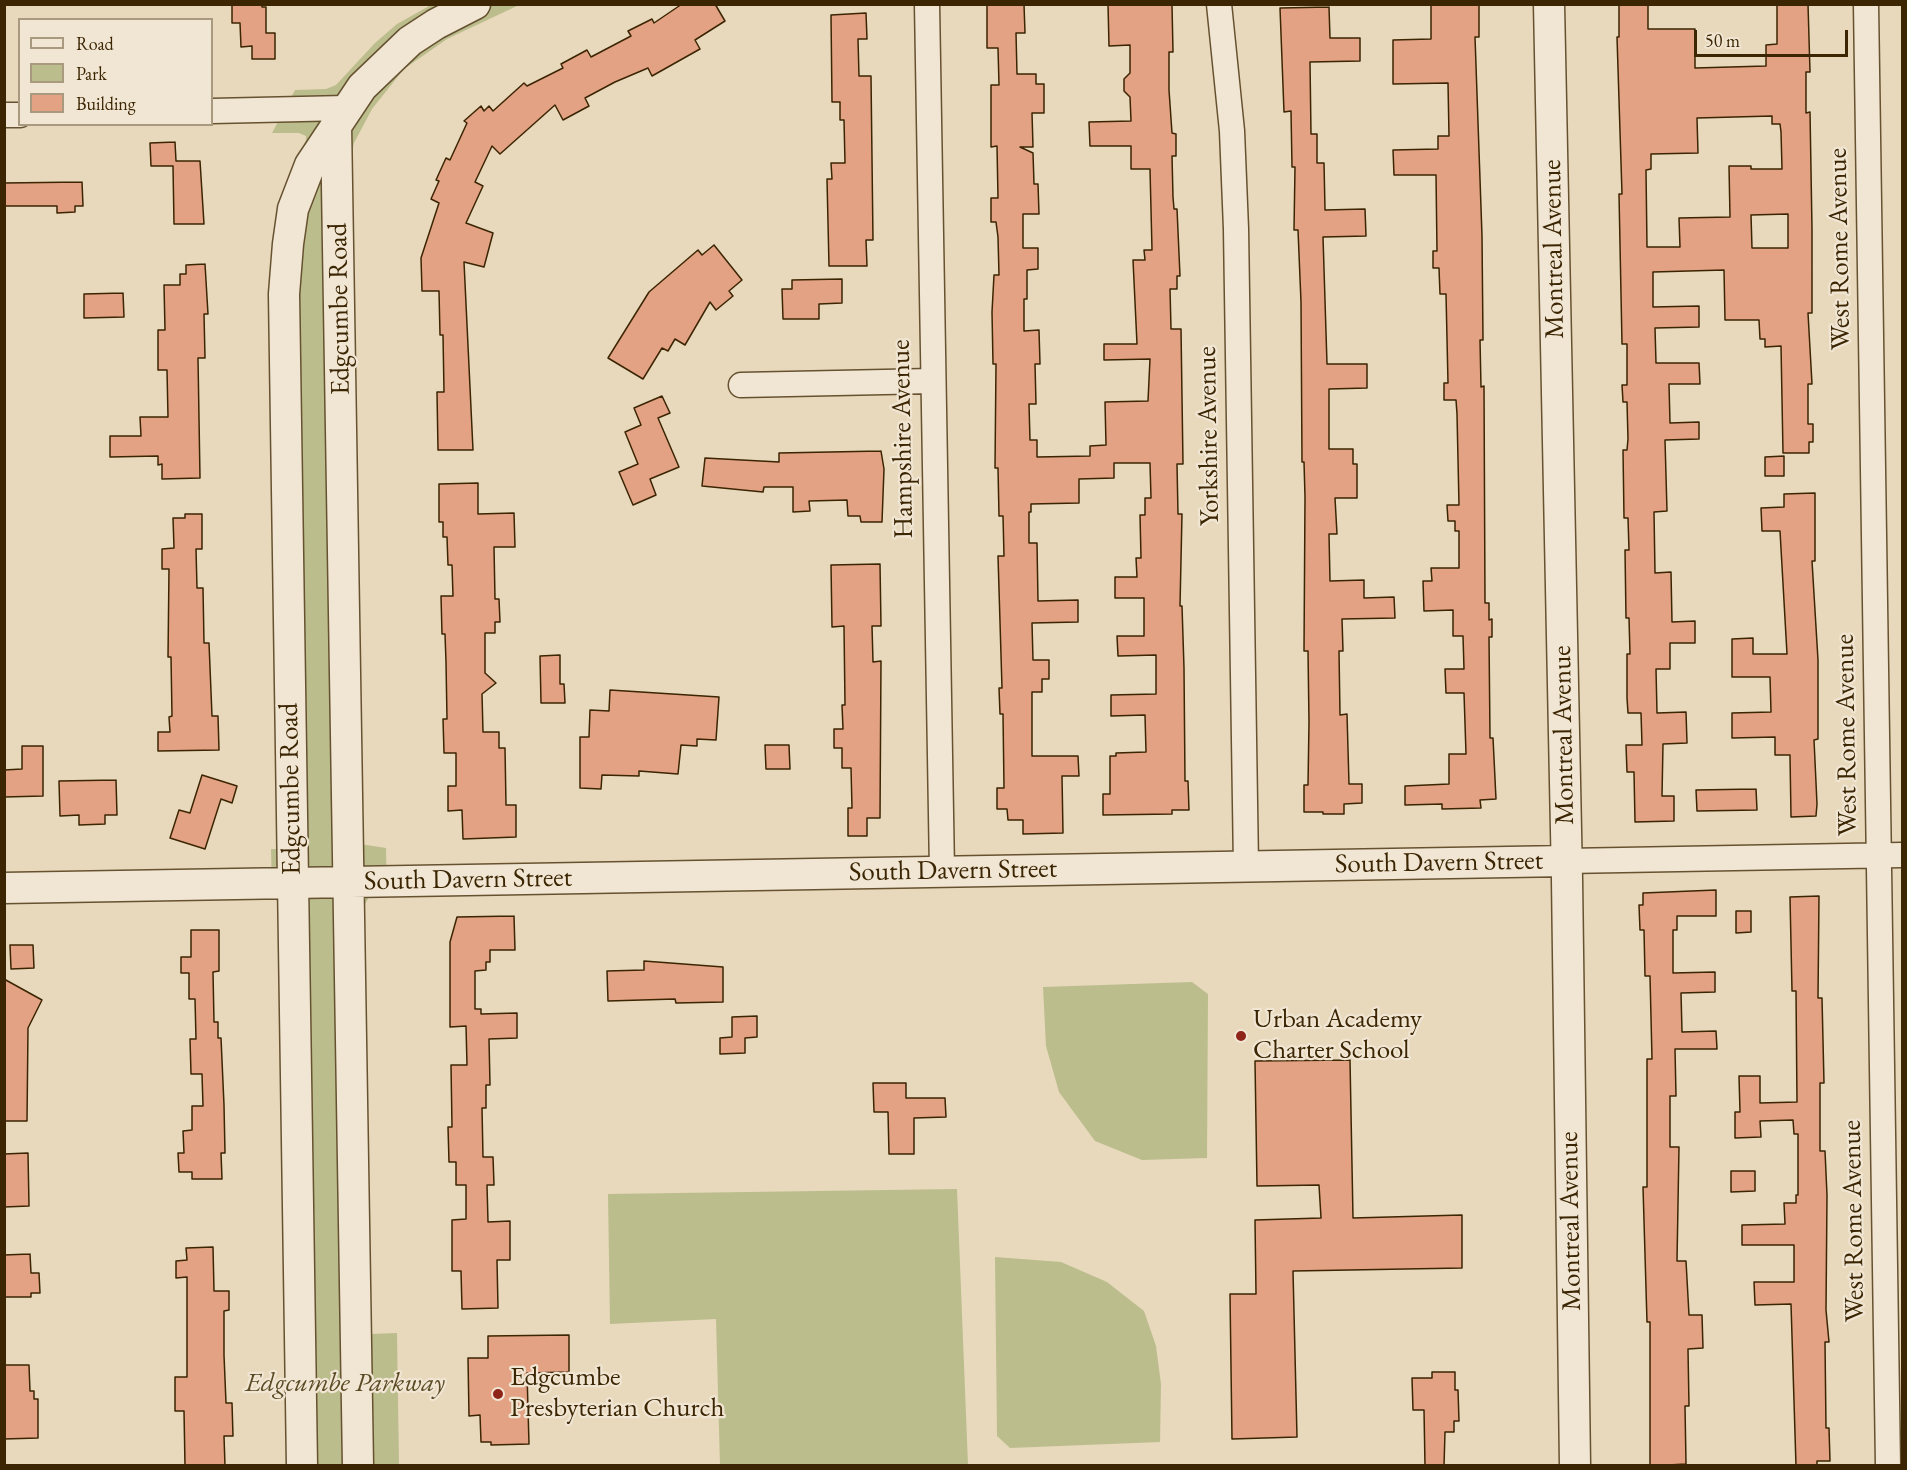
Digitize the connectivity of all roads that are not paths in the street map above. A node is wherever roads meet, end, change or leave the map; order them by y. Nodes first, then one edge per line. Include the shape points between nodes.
1 (476, 4) edge
2 (927, 4) edge
3 (1219, 4) edge
4 (1549, 4) edge
5 (1866, 4) edge
6 (213, 111) edge
7 (341, 116) junction
8 (932, 381) junction
9 (741, 385) dead end
10 (1878, 855) junction
11 (1902, 855) edge
12 (1566, 861) junction
13 (1245, 866) junction
14 (942, 872) junction
15 (348, 882) junction
16 (292, 883) junction
17 (4, 888) edge
18 (302, 1466) edge
19 (358, 1466) edge
20 (1575, 1466) edge
21 (1888, 1466) edge

1 - 7 street, Edgcumbe Road via 410,41 362,87
2 - 8 street, Hampshire Avenue
3 - 13 street, Yorkshire Avenue via 1232,131 1236,229
4 - 12 street, Montreal Avenue
5 - 10 street, West Rome Avenue
6 - 7 street
7 - 15 street, Edgcumbe Road
7 - 16 street, Edgcumbe Road via 310,165 293,209 284,294
8 - 9 street
8 - 14 street, Hampshire Avenue
10 - 11 street, South Davern Street
10 - 12 street, South Davern Street
10 - 21 street, West Rome Avenue
12 - 13 street, South Davern Street
12 - 20 street, Montreal Avenue
13 - 14 street, South Davern Street
14 - 15 street, South Davern Street
15 - 16 street, South Davern Street
15 - 19 street, Edgcumbe Road
16 - 17 street, South Davern Street
16 - 18 street, Edgcumbe Road

